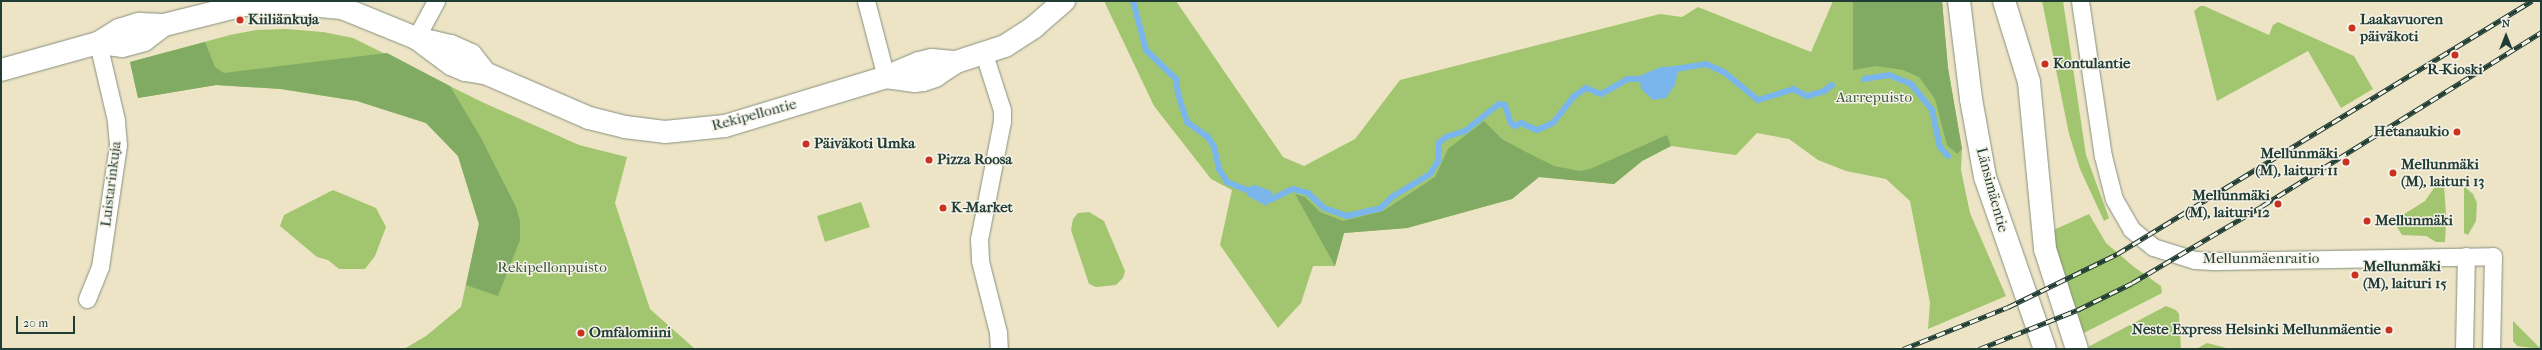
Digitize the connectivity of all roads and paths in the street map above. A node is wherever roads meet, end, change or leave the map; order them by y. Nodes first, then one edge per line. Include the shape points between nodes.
1 (436, 1) edge
2 (866, 1) edge
3 (1064, 1) edge
4 (1959, 1) edge
5 (2004, 1) edge
6 (2080, 1) edge
7 (416, 38) junction
8 (98, 43) junction
9 (984, 54) junction
10 (1, 70) edge
11 (886, 77) junction
12 (2466, 256) junction
13 (87, 299) dead end
14 (999, 349) edge
15 (2045, 349) edge
16 (2077, 349) edge
17 (2464, 349) edge
18 (2490, 349) edge

1 - 7 street
2 - 11 street
3 - 9 street, Rekipellontie via 1034,27 1005,46
4 - 15 street, Länsimäentie via 1971,99 1985,177
5 - 16 street via 2029,82 2045,250
6 - 12 street, Mellunmäenraitio via 2102,156 2114,199 2131,229 2153,248 2195,260 2218,261
7 - 8 street, Rekipellontie via 342,8 275,2 244,6 164,26 140,24 119,30
7 - 11 street, Rekipellontie via 451,46 471,55 485,73 589,118 625,127 665,132 725,126
8 - 10 street, Rekipellontie
8 - 13 street, Luistarinkuja via 116,120 118,145 100,266
9 - 11 street, Rekipellontie via 956,62 932,60 919,63
9 - 14 street via 997,90 1002,116 979,239 980,261 998,332
12 - 17 street
12 - 18 street, Mellunmäenraitio via 2493,256

